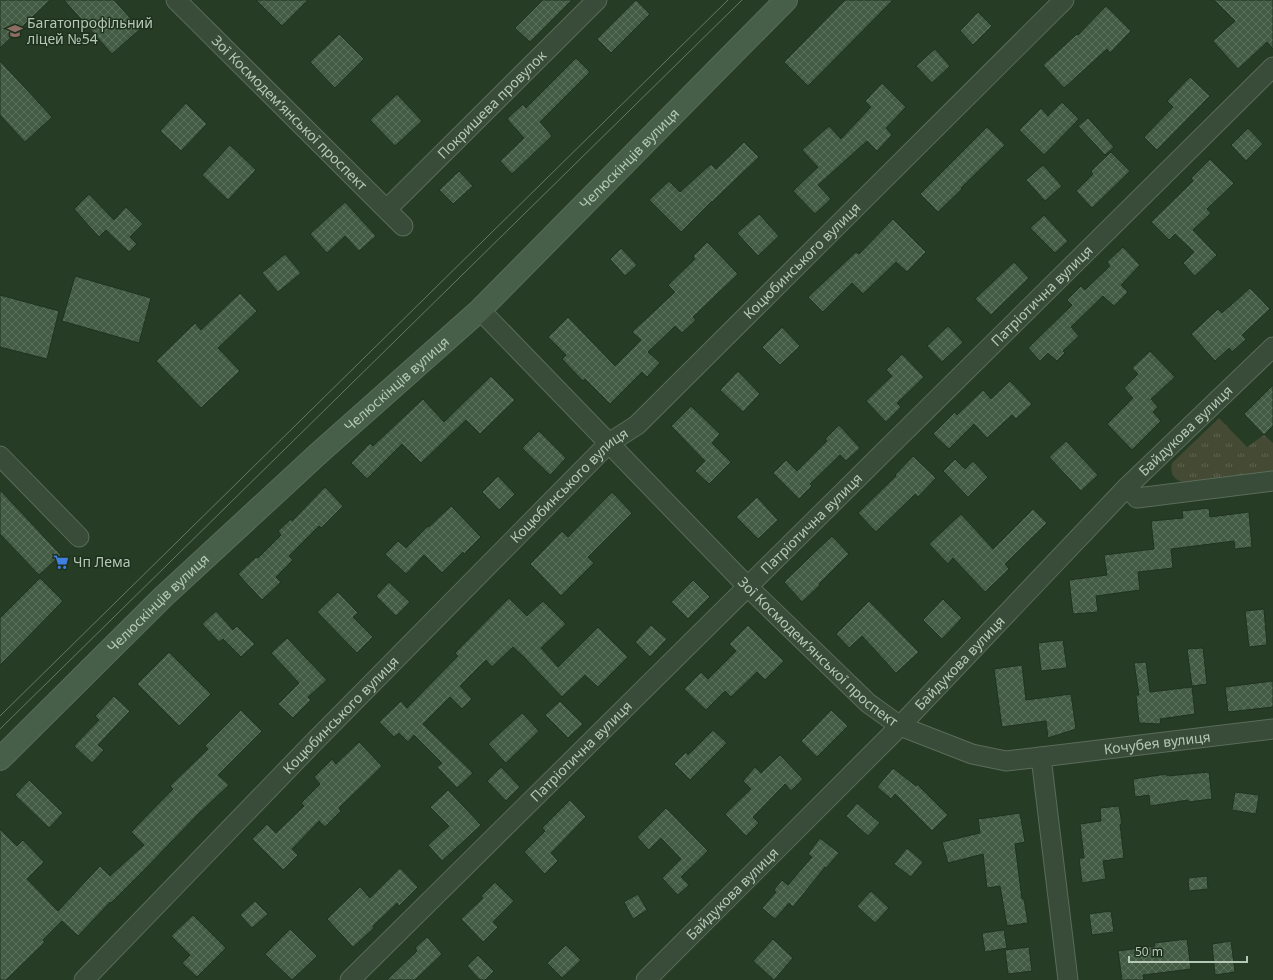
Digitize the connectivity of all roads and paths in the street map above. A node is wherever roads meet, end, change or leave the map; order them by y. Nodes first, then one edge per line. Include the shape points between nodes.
1 (176, 0) edge
2 (597, 0) edge
3 (786, 0) edge
4 (1064, 0) edge
5 (1273, 67) edge
6 (387, 209) junction
7 (403, 226) dead end
8 (480, 310) junction
9 (1273, 347) edge
10 (609, 443) junction
11 (0, 456) edge
12 (1273, 481) edge
13 (1127, 487) junction
14 (79, 537) dead end
15 (748, 587) junction
16 (900, 726) junction
17 (1273, 729) edge
18 (1041, 757) junction
19 (0, 759) edge
20 (84, 980) edge
21 (350, 980) edge
22 (646, 980) edge
23 (1068, 980) edge

1 - 6 street, Зої Космодем’янської проспект
2 - 6 street, Покришева провулок
3 - 8 main road, Челюскінців вулиця
4 - 10 street, Коцюбинського вулиця via 637,425
5 - 15 street, Патріотична вулиця
6 - 7 street, Зої Космодем’янської проспект
8 - 10 street, Зої Космодем’янської проспект
8 - 19 main road, Челюскінців вулиця via 319,453 163,597
9 - 13 street, Байдукова вулиця
10 - 15 street, Зої Космодем’янської проспект
10 - 20 street, Коцюбинського вулиця
11 - 14 street
12 - 13 street via 1137,498
13 - 16 street, Байдукова вулиця
15 - 16 street, Зої Космодем’янської проспект via 868,703
15 - 21 street, Патріотична вулиця
16 - 18 street, Зої Космодем’янської проспект via 972,754 1006,761
16 - 22 street, Байдукова вулиця
17 - 18 street, Кочубея вулиця
18 - 23 street

